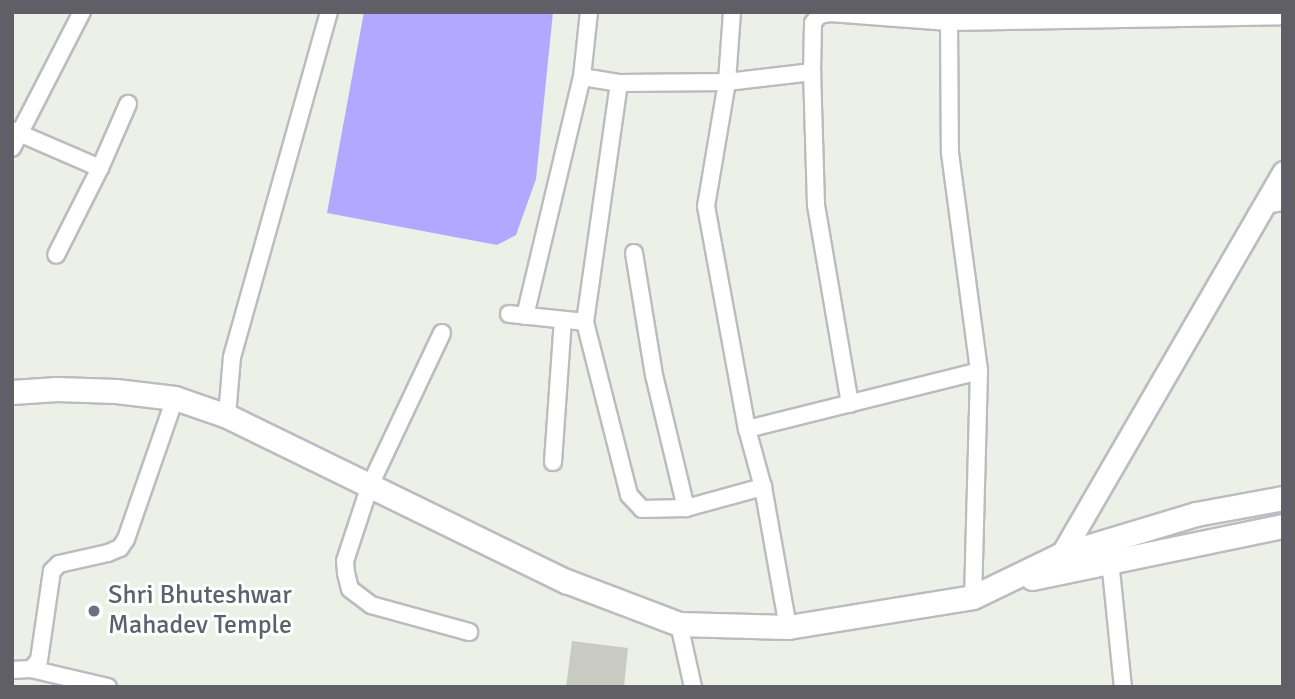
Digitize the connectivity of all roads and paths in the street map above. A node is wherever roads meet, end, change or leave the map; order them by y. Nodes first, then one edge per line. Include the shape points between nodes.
1 (82, 12) edge
2 (329, 12) edge
3 (589, 12) edge
4 (732, 12) edge
5 (862, 15) edge
6 (928, 16) edge
7 (1283, 16) edge
8 (949, 22) junction
9 (812, 72) junction
10 (582, 77) junction
11 (727, 82) junction
12 (620, 83) junction
13 (128, 104) dead end
14 (16, 132) edge
15 (12, 148) edge
16 (100, 168) junction
17 (1283, 172) edge
18 (1274, 203) edge
19 (634, 253) dead end
20 (56, 255) dead end
21 (563, 320) junction
22 (585, 322) junction
23 (442, 333) dead end
24 (979, 371) junction
25 (12, 392) edge
26 (175, 398) junction
27 (850, 404) junction
28 (227, 416) junction
29 (747, 429) junction
30 (553, 462) dead end
31 (370, 485) junction
32 (763, 487) junction
33 (1283, 498) edge
34 (686, 509) junction
35 (1283, 526) edge
36 (1110, 561) junction
37 (1056, 565) junction
38 (973, 597) junction
39 (679, 624) junction
40 (788, 628) junction
41 (468, 632) dead end
42 (31, 669) junction
43 (12, 670) edge
44 (108, 687) edge
45 (693, 687) edge
46 (1123, 687) edge

1 - 14 street
2 - 28 street via 232,357
3 - 10 street
4 - 11 street
5 - 6 street
5 - 9 street via 819,15 813,23
6 - 8 street
7 - 8 street
8 - 24 street via 950,153
9 - 11 street
9 - 27 street via 816,205
10 - 12 street
10 - 21 street via 517,315
11 - 12 street
11 - 29 street via 706,206
12 - 22 street
13 - 16 street
14 - 15 street
14 - 16 street
16 - 20 street
17 - 18 street
18 - 37 street
19 - 34 street via 654,375
21 - 22 street
21 - 30 street
22 - 34 street via 632,502 642,509
23 - 31 street
24 - 27 street
24 - 38 street
25 - 26 main road via 116,391
26 - 28 main road
26 - 42 street via 120,548 59,564 52,571 39,660
27 - 29 street
28 - 31 main road
29 - 32 street
31 - 39 main road via 566,581
31 - 41 street via 345,561 350,589 371,605
32 - 34 street
32 - 40 street
33 - 37 main road via 1196,514
35 - 36 main road
36 - 37 main road
36 - 46 street
37 - 38 main road
38 - 40 main road
39 - 40 main road
39 - 45 street
42 - 43 street
42 - 44 street

